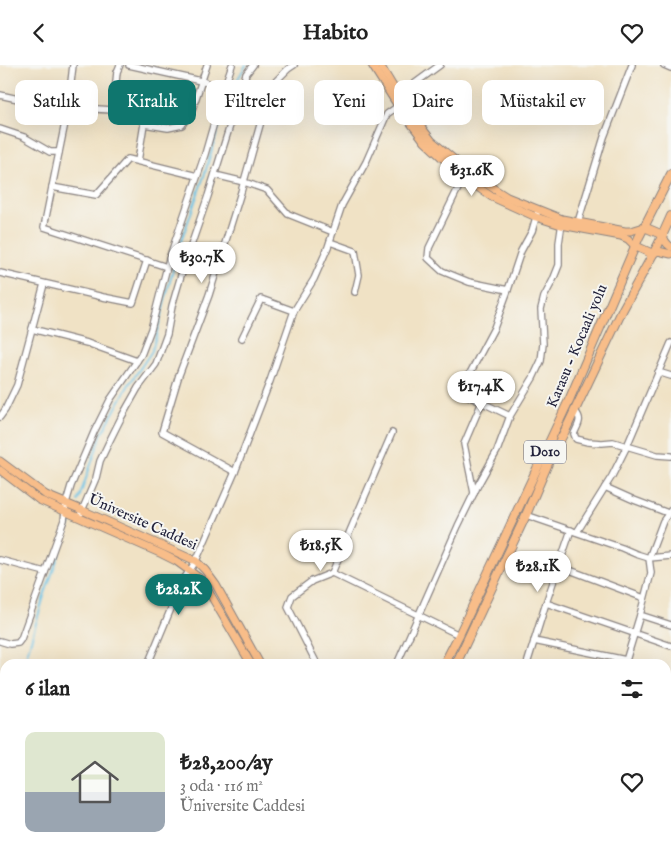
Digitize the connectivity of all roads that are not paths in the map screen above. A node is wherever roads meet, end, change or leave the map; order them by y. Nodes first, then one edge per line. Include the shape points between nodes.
1 (73, 65) edge
2 (120, 65) edge
3 (129, 65) edge
4 (207, 65) edge
5 (232, 65) edge
6 (252, 65) edge
7 (294, 65) edge
8 (372, 65) edge
9 (380, 65) edge
10 (440, 65) edge
11 (632, 65) edge
12 (664, 65) edge
13 (431, 68) edge
14 (671, 68) edge
15 (71, 80) edge
16 (116, 80) edge
17 (227, 80) edge
18 (244, 80) edge
19 (276, 80) edge
20 (417, 80) edge
21 (202, 81) junction
22 (206, 82) edge
23 (394, 87) edge
24 (0, 95) edge
25 (394, 95) edge
26 (15, 98) edge
27 (196, 98) edge
28 (394, 109) edge
29 (65, 125) edge
30 (144, 125) edge
31 (150, 125) edge
32 (182, 125) edge
33 (213, 125) edge
34 (230, 125) edge
35 (261, 125) edge
36 (414, 125) edge
37 (419, 125) edge
38 (0, 129) edge
39 (59, 152) junction
40 (138, 161) junction
41 (467, 170) junction
42 (671, 174) edge
43 (215, 175) junction
44 (197, 177) junction
45 (463, 177) junction
46 (244, 182) junction
47 (52, 187) junction
48 (537, 213) junction
49 (671, 217) edge
50 (562, 222) junction
51 (578, 222) junction
52 (644, 227) junction
53 (333, 232) junction
54 (662, 235) junction
55 (330, 242) junction
56 (635, 245) junction
57 (671, 247) edge
58 (653, 254) junction
59 (671, 254) edge
60 (147, 260) junction
61 (167, 267) junction
62 (0, 273) edge
63 (44, 284) junction
64 (508, 290) junction
65 (355, 292) dead end
66 (294, 311) junction
67 (32, 329) junction
68 (242, 338) dead end
69 (671, 343) edge
70 (138, 361) junction
71 (658, 372) junction
72 (671, 376) edge
73 (482, 402) junction
74 (575, 411) junction
75 (510, 416) junction
76 (0, 417) edge
77 (392, 433) dead end
78 (627, 446) junction
79 (671, 456) edge
80 (0, 461) edge
81 (0, 470) edge
82 (235, 472) junction
83 (605, 487) junction
84 (474, 494) junction
85 (66, 503) junction
86 (82, 510) junction
87 (64, 511) junction
88 (669, 511) edge
89 (526, 515) junction
90 (79, 518) junction
91 (574, 531) junction
92 (671, 556) edge
93 (649, 558) junction
94 (0, 560) edge
95 (196, 561) junction
96 (559, 566) junction
97 (189, 571) junction
98 (45, 572) junction
99 (332, 573) junction
100 (644, 598) junction
101 (546, 603) junction
102 (640, 615) junction
103 (418, 616) junction
104 (671, 625) edge
105 (634, 634) junction
106 (459, 635) junction
107 (0, 641) edge
108 (534, 641) junction
109 (671, 646) edge
110 (150, 659) edge
111 (248, 659) edge
112 (257, 659) edge
113 (314, 659) edge
114 (399, 659) edge
115 (447, 659) edge
116 (458, 659) edge
117 (529, 659) edge
118 (613, 659) edge
119 (627, 659) edge

1 - 15 street
2 - 16 street
3 - 21 street
4 - 21 street
5 - 17 street
6 - 18 street
7 - 19 street
8 - 25 main road
9 - 23 main road
10 - 13 street
11 - 51 street via 604,137
12 - 14 street
13 - 20 street
21 - 22 street
21 - 27 street
24 - 26 street
28 - 53 street via 387,114 342,205
29 - 39 street
30 - 40 street
31 - 32 street via 168,128
33 - 44 street
34 - 43 street
35 - 46 street
36 - 45 main road via 425,142
37 - 41 main road via 432,141
38 - 39 street via 24,137 50,152
39 - 47 street
40 - 44 street
40 - 47 street via 128,159 96,195
41 - 45 street
41 - 48 main road
42 - 52 highway, Karasu - Kocaali yolu / D010
43 - 46 street
43 - 86 street via 182,272 156,364 110,440
44 - 61 street
45 - 48 main road via 492,197
45 - 64 street via 429,247 428,258 442,271 469,282
46 - 53 street via 268,189 288,214
46 - 82 street via 162,432
47 - 60 street via 44,227
48 - 50 main road
48 - 64 street
49 - 54 highway, D010
50 - 51 main road
50 - 56 main road via 621,236
50 - 75 street via 558,265 541,309 541,361
51 - 52 main road via 625,231
52 - 54 highway
52 - 56 highway, Karasu - Kocaali yolu / D010
53 - 55 street
54 - 57 main road
54 - 58 highway, Karasu - Kocaali yolu / D010
55 - 65 street via 355,251 359,275
55 - 66 street via 314,279
56 - 58 highway
56 - 106 highway, Karasu - Kocaali yolu / D010 via 570,398
58 - 59 main road via 658,251
58 - 74 highway, Karasu - Kocaali yolu / D010
60 - 61 street
60 - 63 street via 133,303
61 - 70 street via 151,329
62 - 63 street
63 - 67 street
64 - 73 street via 494,328 460,392
66 - 68 street via 261,299
66 - 82 street
67 - 70 street
67 - 76 street via 17,385
69 - 71 street
70 - 85 street via 110,400
71 - 72 street
71 - 78 street
73 - 75 street
73 - 84 street via 464,444
74 - 78 street via 580,421 574,434 576,439
74 - 89 highway, Karasu - Kocaali yolu / D010
75 - 84 street via 497,451
77 - 99 street
78 - 79 street
78 - 83 street
80 - 85 main road, Üniversite Caddesi via 46,495
81 - 87 main road via 39,500
82 - 95 street
83 - 88 street
83 - 91 street
84 - 103 street
85 - 86 main road, Üniversite Caddesi
85 - 87 street
86 - 90 street
86 - 95 main road, Üniversite Caddesi
87 - 90 main road
87 - 98 street via 64,520
88 - 93 street
89 - 91 street
89 - 116 highway, Karasu - Kocaali yolu / D010
90 - 97 main road via 162,554
91 - 93 street
91 - 96 street
92 - 93 street
93 - 100 street via 651,573
94 - 98 street
95 - 97 street
95 - 112 main road, Üniversite Caddesi via 216,585
96 - 100 street
96 - 101 street
97 - 110 street
97 - 111 main road via 209,591
98 - 107 street via 21,639 10,644
99 - 103 street
99 - 113 street via 312,581 292,596 288,607
100 - 102 street
101 - 105 street
101 - 108 street
102 - 104 street
102 - 105 street
103 - 106 street
103 - 114 street
105 - 109 street
105 - 119 street
106 - 115 highway, Karasu - Kocaali yolu / D010
108 - 117 street
108 - 118 street

